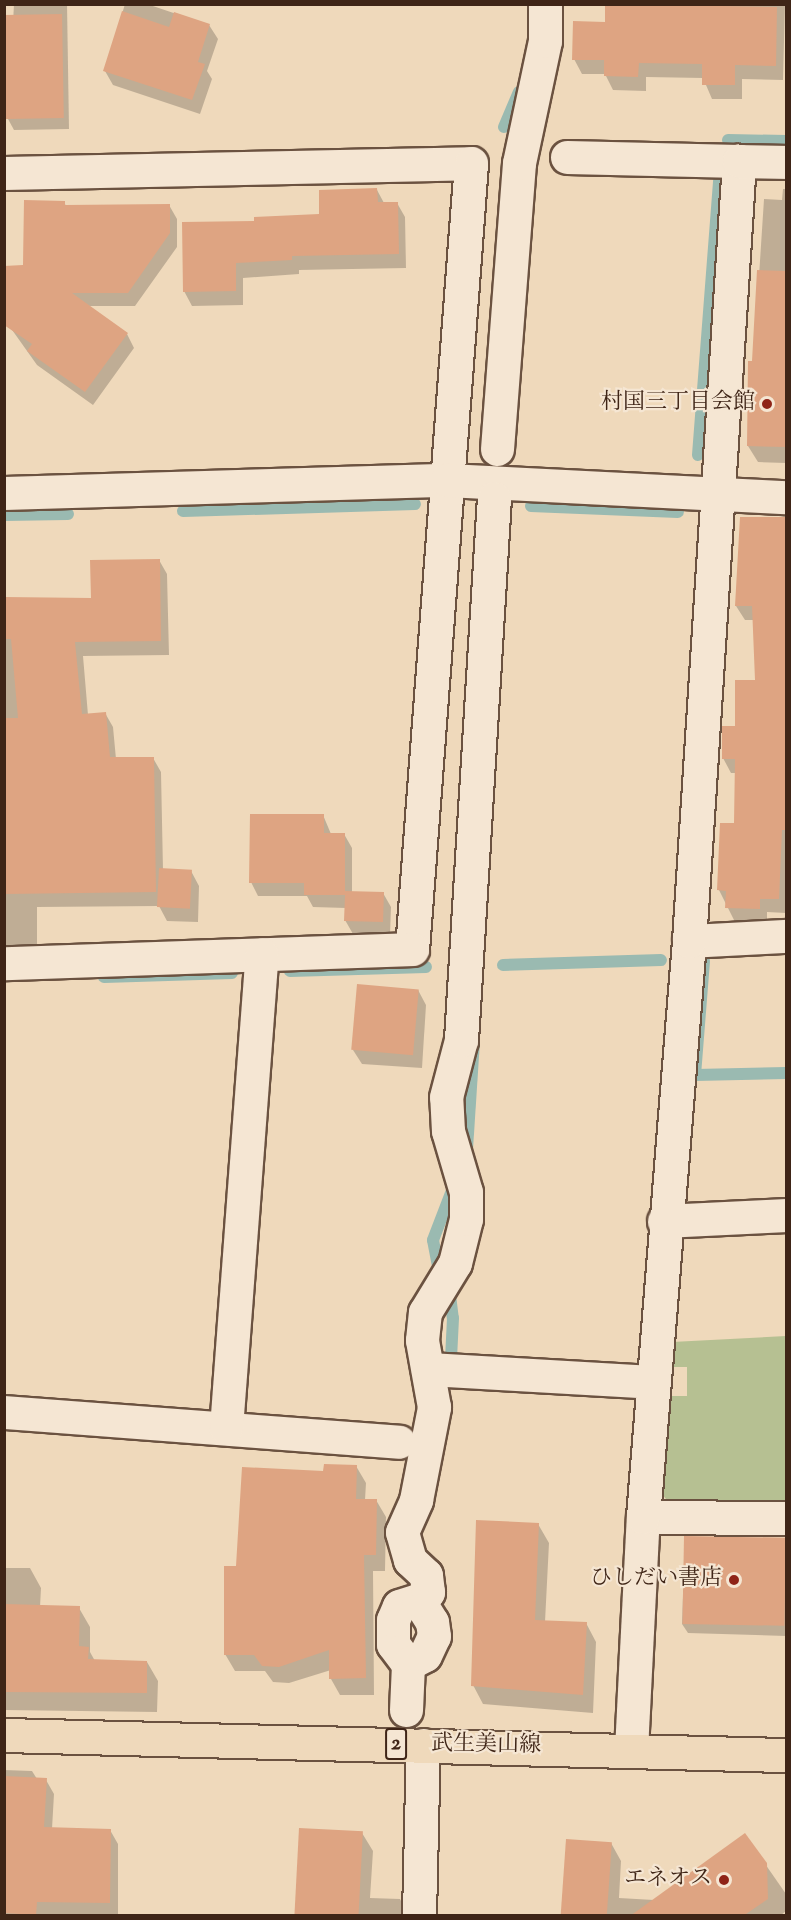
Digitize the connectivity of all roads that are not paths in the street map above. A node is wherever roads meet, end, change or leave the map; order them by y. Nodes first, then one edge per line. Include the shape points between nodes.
1 (545, 4) edge
2 (567, 157) dead end
3 (739, 161) junction
4 (786, 162) edge
5 (4, 173) edge
6 (497, 449) dead end
7 (447, 480) junction
8 (4, 493) edge
9 (718, 495) junction
10 (786, 497) edge
11 (494, 498) dead end
12 (786, 936) edge
13 (689, 940) junction
14 (262, 954) junction
15 (4, 963) edge
16 (786, 1215) edge
17 (664, 1221) junction
18 (428, 1370) junction
19 (653, 1382) junction
20 (4, 1412) edge
21 (226, 1428) junction
22 (399, 1442) dead end
23 (643, 1517) junction
24 (786, 1518) edge
25 (406, 1710) dead end
26 (4, 1735) edge
27 (423, 1745) junction
28 (631, 1750) junction
29 (786, 1755) edge
30 (419, 1916) edge

1 - 6 street via 545,41 519,163
2 - 3 street
3 - 4 street
3 - 9 street
5 - 7 street via 471,163
7 - 8 street
7 - 9 street
7 - 14 street via 412,949
9 - 10 street
9 - 13 street
11 - 18 street via 461,1040 446,1097 448,1131 466,1192 466,1219 455,1263 425,1312 422,1340
12 - 13 street
13 - 17 street
14 - 15 street
14 - 21 street
16 - 17 street
17 - 19 street
18 - 19 street
18 - 25 street via 435,1407 416,1500 402,1532 410,1560 426,1575 428,1592 418,1600 432,1622 435,1636 425,1655 408,1664
19 - 23 street
20 - 21 street
21 - 22 street
23 - 24 street
23 - 28 street
26 - 27 main road, 武生美山線 / 2
27 - 28 main road, 武生美山線 / 2
27 - 30 street
28 - 29 main road, 武生美山線 / 2

